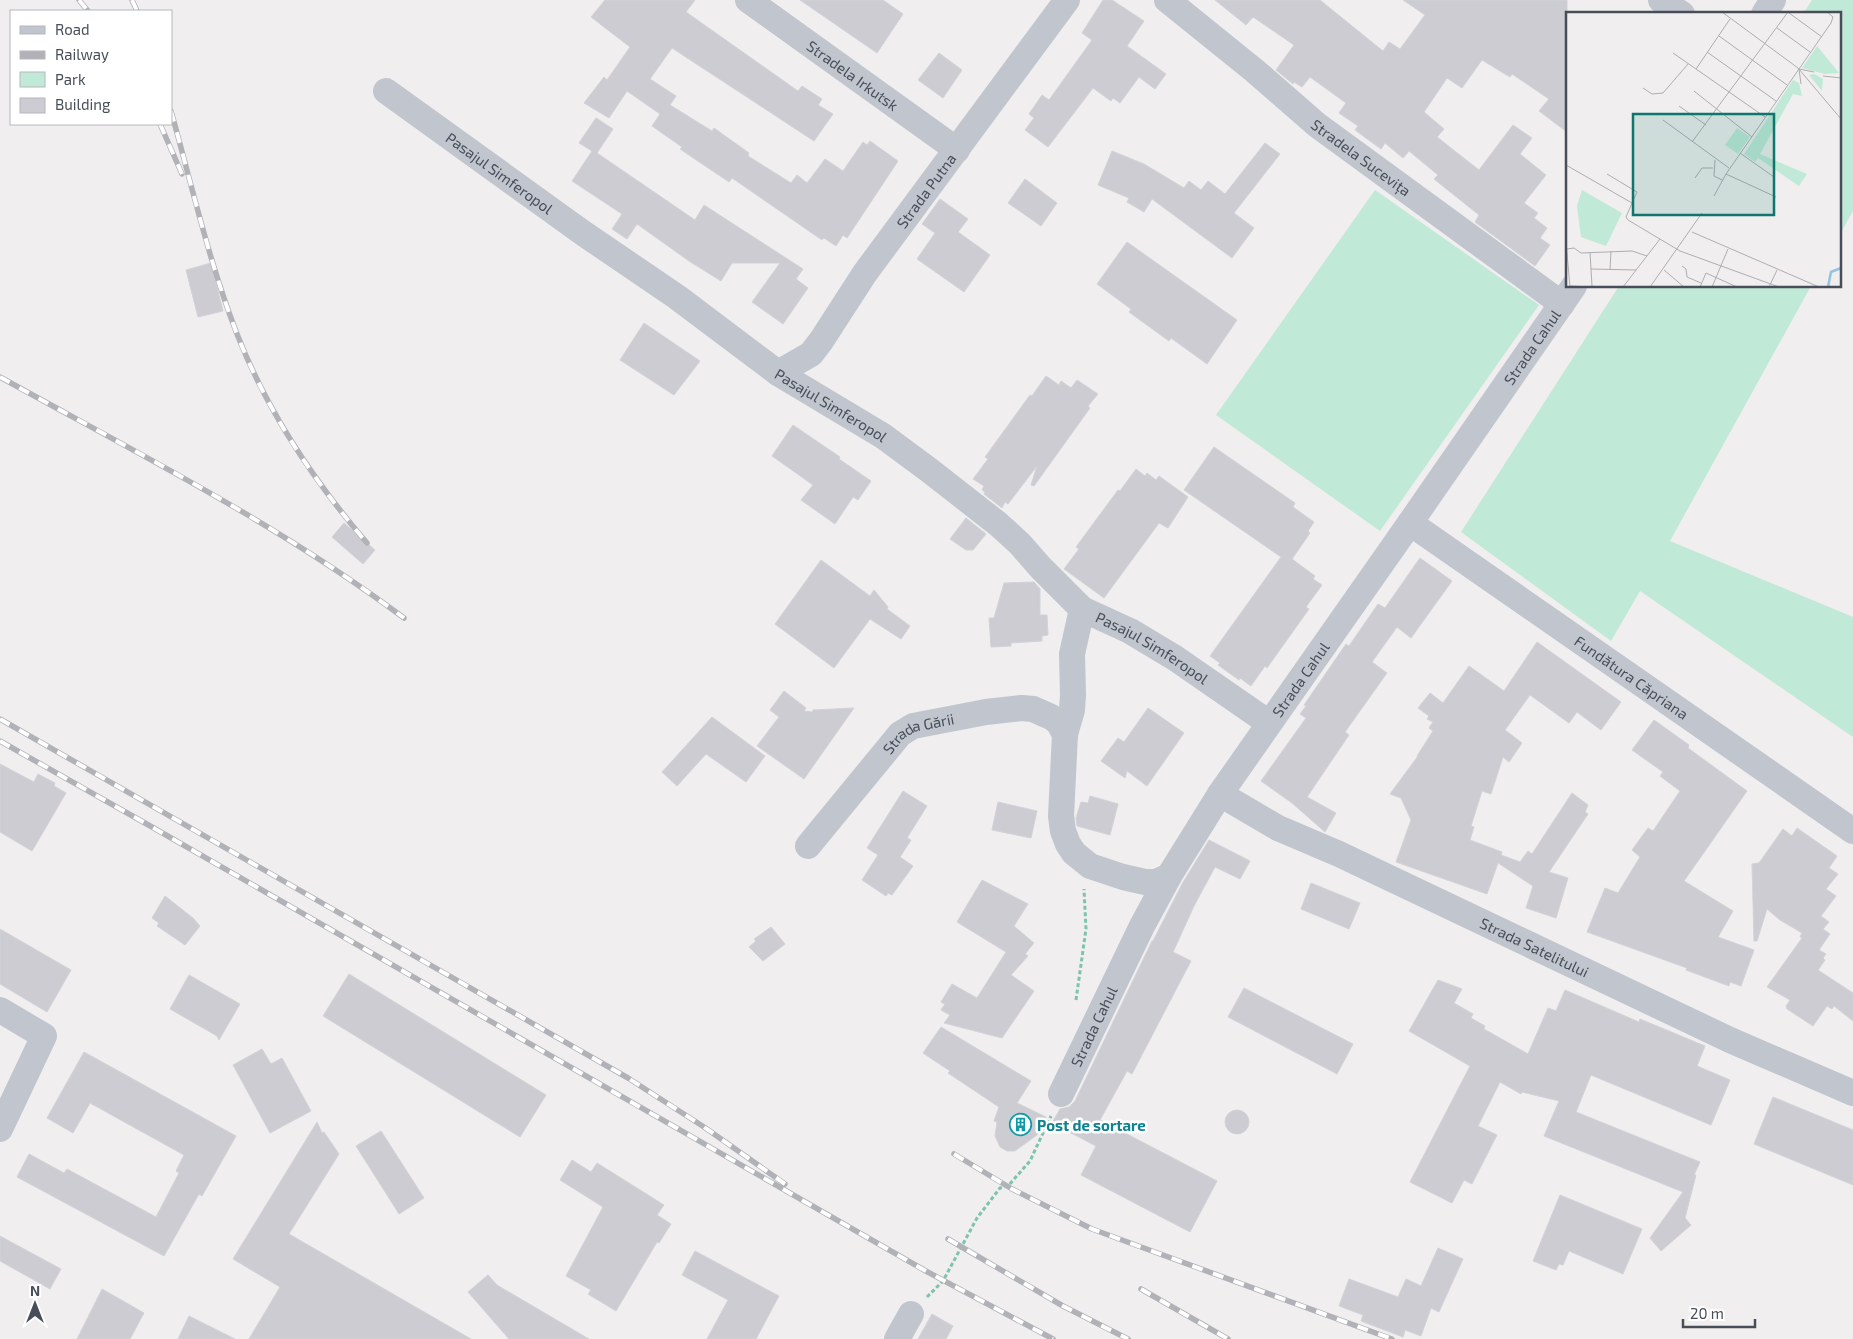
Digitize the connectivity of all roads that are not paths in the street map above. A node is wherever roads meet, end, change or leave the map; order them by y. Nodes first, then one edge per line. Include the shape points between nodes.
1 (748, 0) edge
2 (1067, 0) edge
3 (1167, 0) edge
4 (1661, 0) edge
5 (1773, 0) edge
6 (1679, 12) edge
7 (1765, 12) edge
8 (386, 91) dead end
9 (957, 150) junction
10 (1568, 295) edge
11 (778, 373) junction
12 (1410, 523) junction
13 (1082, 608) junction
14 (1269, 723) junction
15 (1065, 734) junction
16 (1220, 794) junction
17 (1853, 831) edge
18 (808, 846) dead end
19 (1169, 876) junction
20 (0, 1010) edge
21 (1853, 1093) edge
22 (1061, 1094) road end
23 (0, 1130) edge
24 (911, 1314) road end
25 (897, 1339) edge

1 - 9 street, Stradela Irkutsk
2 - 9 street, Strada Putna
3 - 10 street, Stradela Sucevița via 1317,125
4 - 6 street
5 - 7 street
8 - 11 street, Pasajul Simferopol via 677,297
9 - 11 street, Strada Putna via 853,291 811,354
10 - 12 street, Strada Cahul
11 - 13 street, Pasajul Simferopol via 883,436 998,524
12 - 14 street, Strada Cahul
12 - 17 street, Fundătura Căpriana
13 - 14 street, Pasajul Simferopol via 1160,649
13 - 15 street via 1072,654 1072,705
14 - 16 street, Strada Cahul
15 - 18 street, Strada Gării via 1051,717 1022,708 913,726 900,734
15 - 19 street via 1062,796 1063,831 1068,844 1090,866 1132,879 1156,882
16 - 19 street, Strada Cahul
16 - 21 street, Strada Satelitului via 1278,828 1348,858 1722,1036
19 - 22 street, Strada Cahul
20 - 23 street via 44,1036
24 - 25 street

